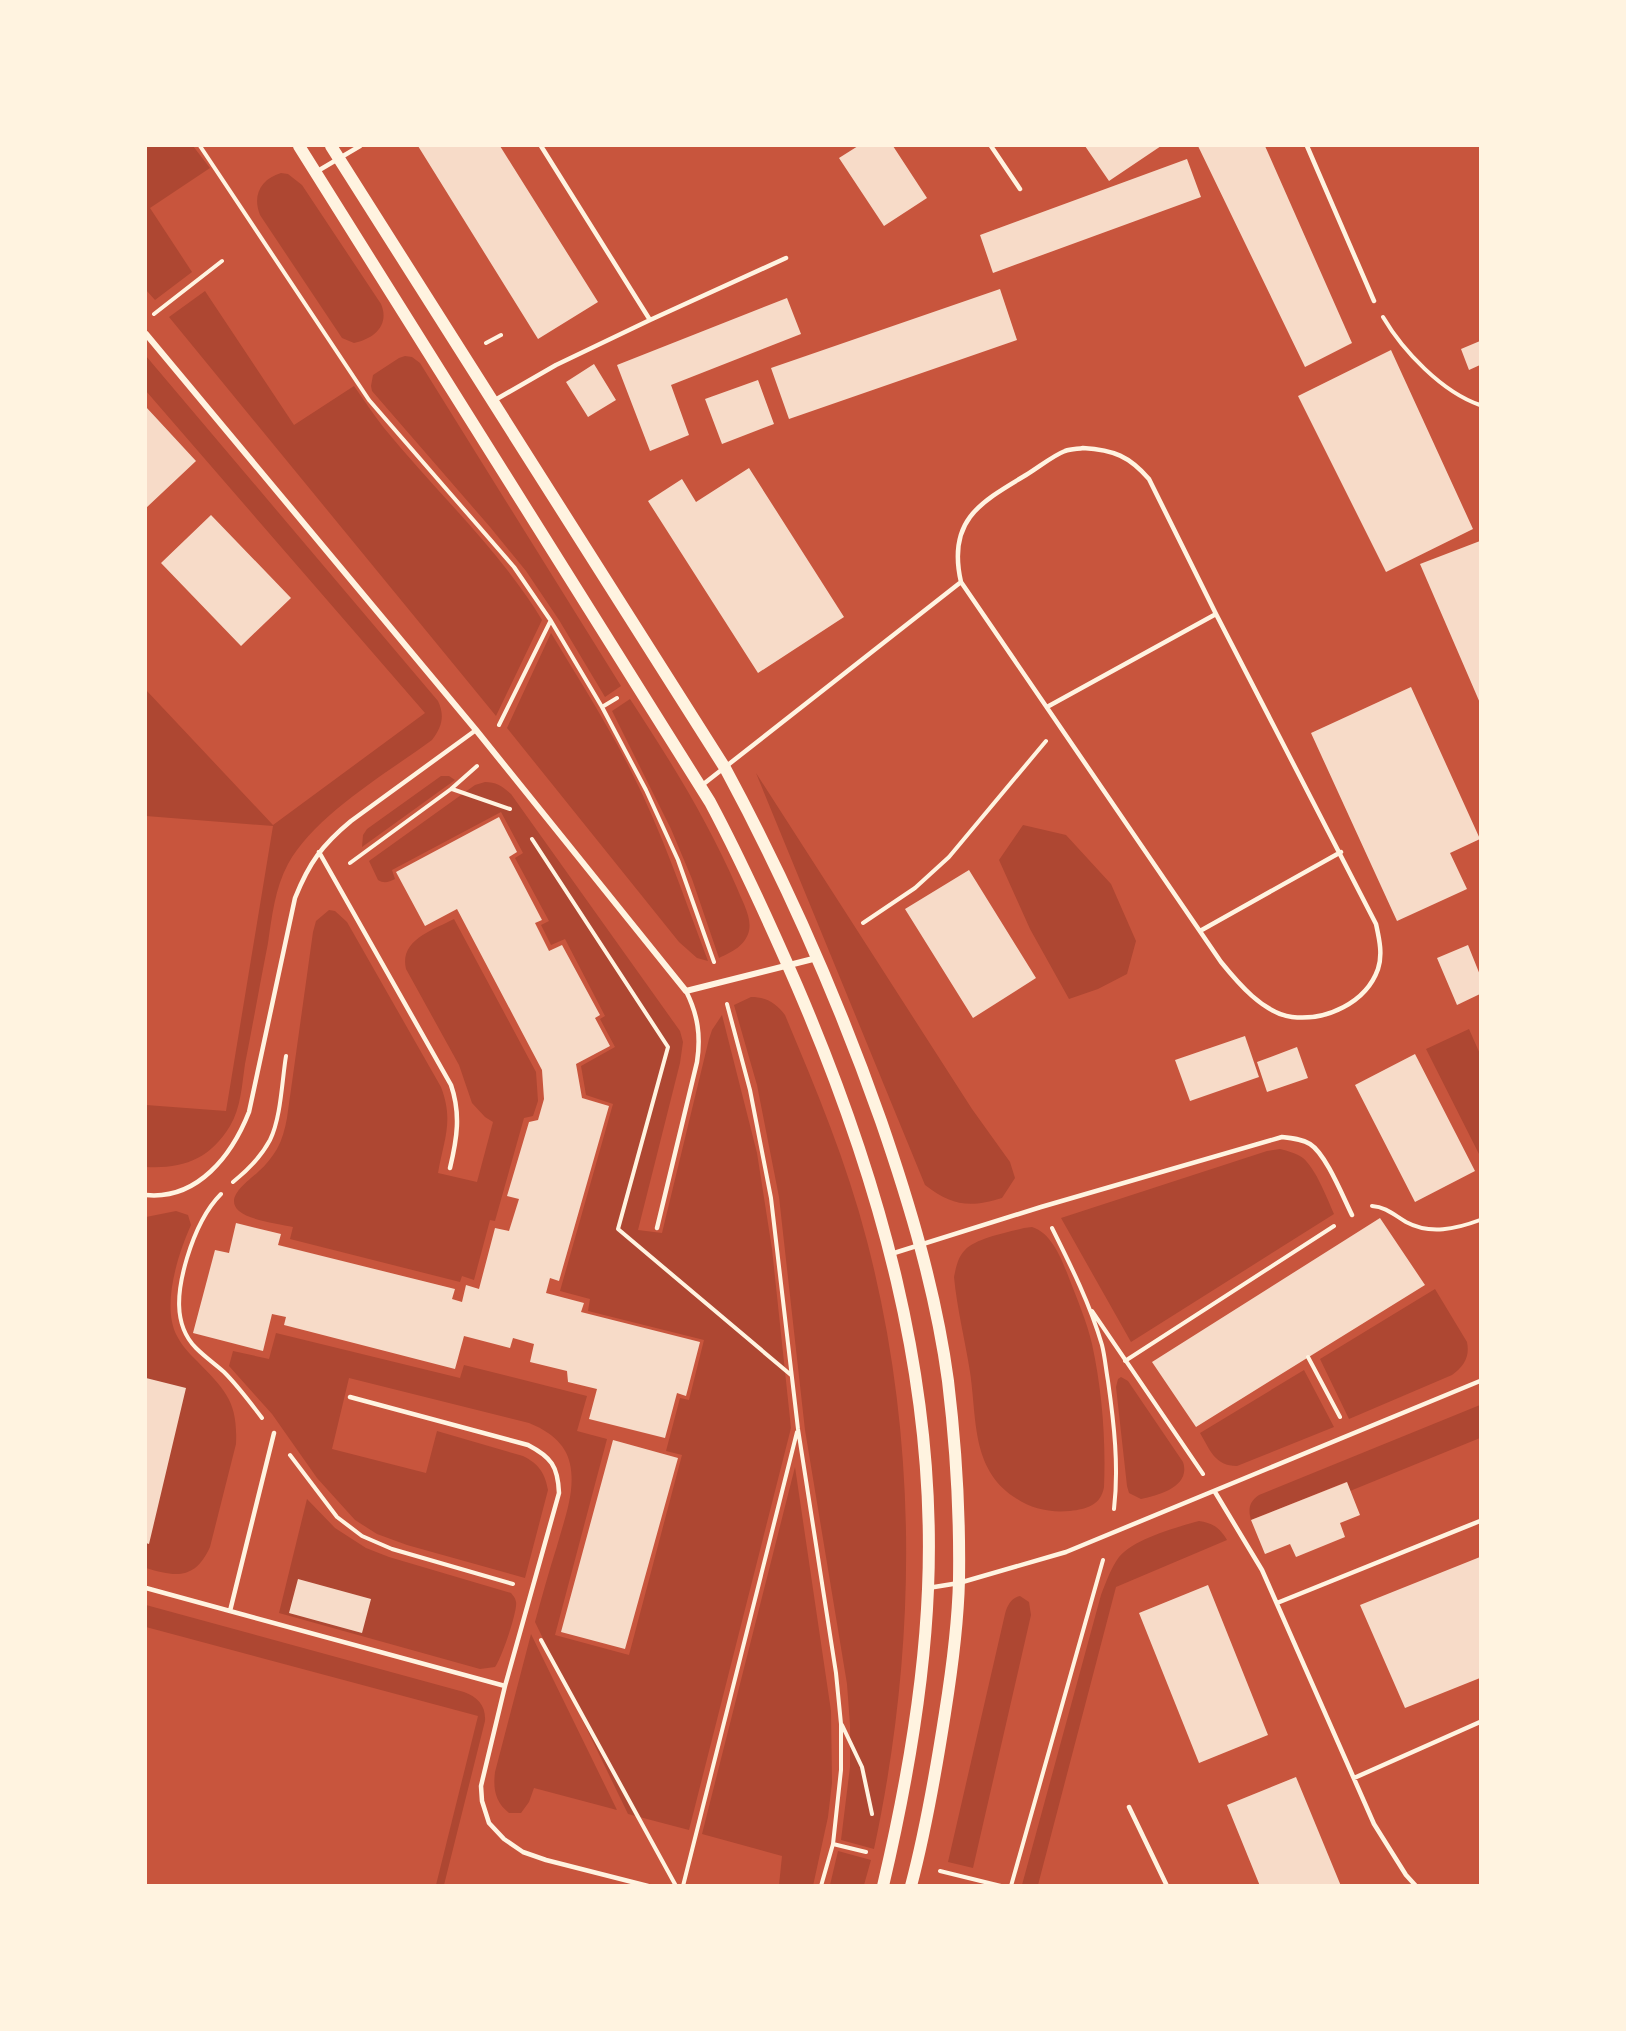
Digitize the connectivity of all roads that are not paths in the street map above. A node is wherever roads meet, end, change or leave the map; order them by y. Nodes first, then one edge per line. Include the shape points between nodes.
1 (299, 146) edge
2 (331, 146) edge
3 (360, 146) edge
4 (540, 146) edge
5 (991, 146) edge
6 (1307, 146) edge
7 (339, 158) junction
8 (316, 172) junction
9 (1020, 189) dead end
10 (786, 258) dead end
11 (1374, 301) road end
12 (650, 320) junction
13 (146, 334) edge
14 (493, 402) junction
15 (961, 582) junction
16 (1216, 614) junction
17 (1047, 707) junction
18 (476, 730) junction
19 (725, 768) junction
20 (701, 786) junction
21 (319, 852) junction
22 (1341, 852) junction
23 (1200, 931) junction
24 (817, 958) junction
25 (788, 965) junction
26 (686, 991) junction
27 (450, 1168) dead end
28 (146, 1195) edge
29 (1352, 1215) road end
30 (657, 1228) dead end
31 (920, 1245) junction
32 (891, 1254) junction
33 (1480, 1382) edge
34 (350, 1397) dead end
35 (274, 1433) road end
36 (1215, 1492) junction
37 (1480, 1521) edge
38 (959, 1583) junction
39 (146, 1588) edge
40 (928, 1588) junction
41 (1277, 1603) junction
42 (230, 1611) junction
43 (505, 1686) junction
44 (1480, 1722) edge
45 (1354, 1778) junction
46 (1128, 1807) dead end
47 (648, 1886) edge
48 (883, 1886) edge
49 (911, 1886) edge
50 (1167, 1886) edge
51 (1416, 1886) edge

1 - 8 main road
2 - 7 main road
3 - 7 lane
4 - 12 lane
5 - 9 lane
6 - 11 lane
7 - 8 lane
7 - 14 main road
8 - 20 main road
10 - 12 lane
12 - 14 lane via 556,365
13 - 18 street
14 - 19 main road
15 - 16 lane via 958,545 963,529 985,500 1065,452 1104,449 1130,460 1149,479
15 - 17 lane
15 - 19 lane
16 - 17 lane
16 - 22 lane
17 - 23 lane
18 - 21 lane via 351,821
18 - 26 street
19 - 20 lane
19 - 24 main road via 775,864
20 - 25 main road via 740,858
21 - 27 lane via 451,1085 458,1115
21 - 28 lane via 295,898 249,1112 240,1134 212,1171 195,1184 174,1192
22 - 23 lane
22 - 23 lane via 1376,924 1381,945 1378,968 1367,989 1348,1005 1322,1016 1291,1017 1264,1005 1239,985
24 - 25 street
24 - 31 main road via 874,1101
25 - 26 street
25 - 32 main road via 836,1079
26 - 30 lane via 697,1017 699,1046
29 - 31 lane via 1321,1154 1298,1138 1282,1137
31 - 32 lane
31 - 38 main road via 948,1380 958,1504
32 - 40 main road via 912,1351 922,1436
33 - 36 lane
34 - 43 lane via 528,1444 554,1464 559,1493
35 - 42 lane
36 - 38 lane via 1066,1552
36 - 41 lane
37 - 41 lane
38 - 40 lane
38 - 49 main road via 953,1662 941,1739
39 - 42 lane
40 - 48 main road via 914,1731
41 - 45 lane
42 - 43 lane
43 - 47 lane via 481,1786 489,1823 523,1852
44 - 45 lane
45 - 51 lane via 1374,1824
46 - 50 lane

